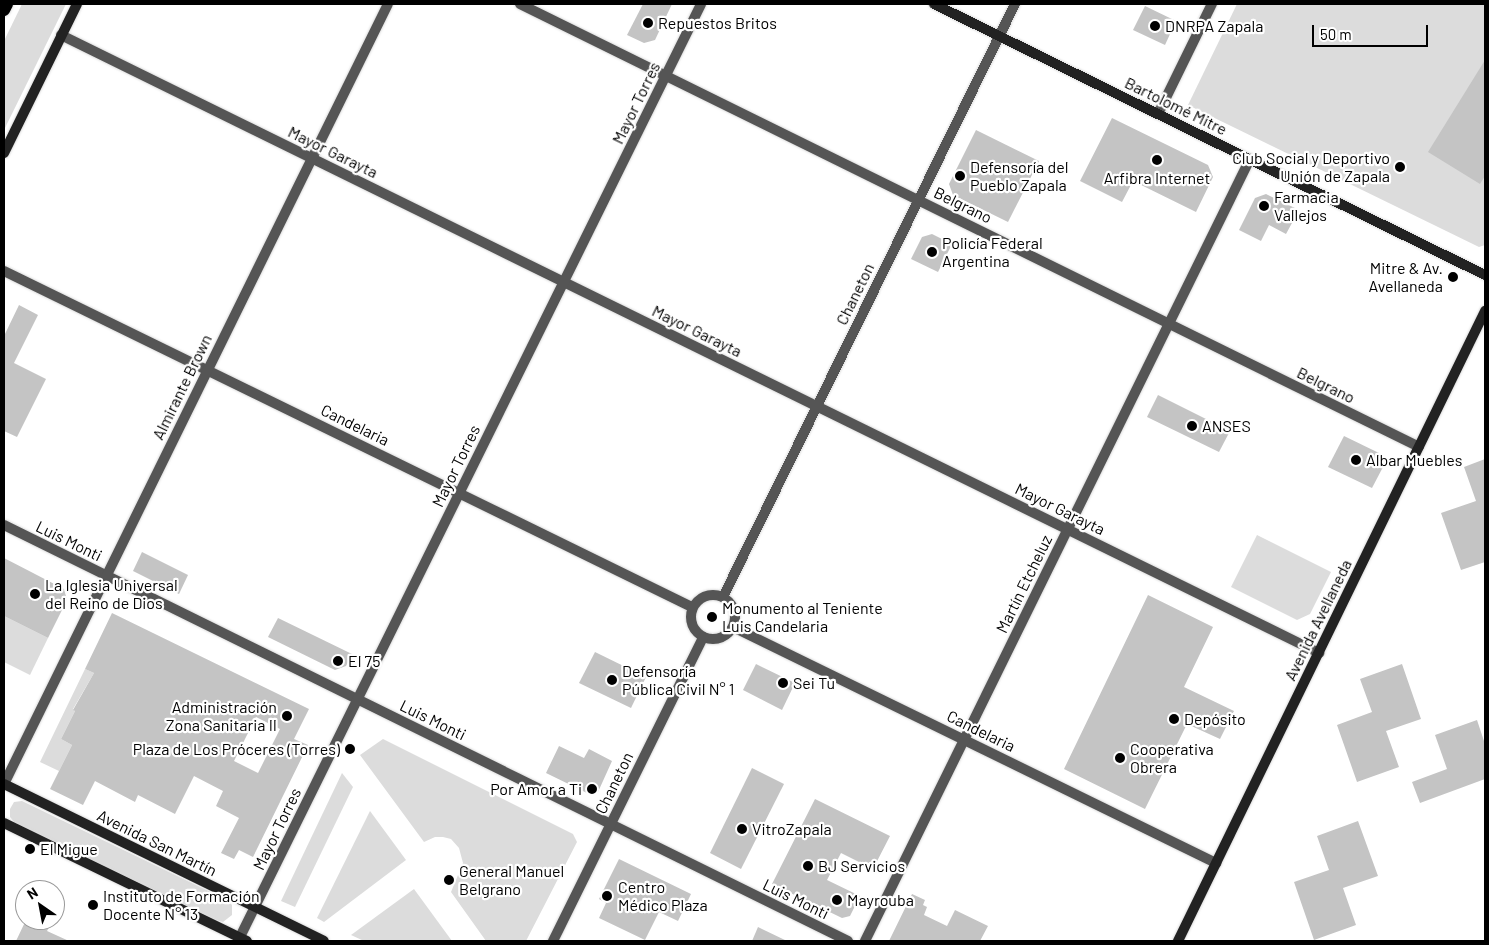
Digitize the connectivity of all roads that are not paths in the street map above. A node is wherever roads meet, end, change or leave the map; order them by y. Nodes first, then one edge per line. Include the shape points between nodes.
1 (7, 4) edge
2 (77, 4) edge
3 (388, 4) edge
4 (520, 4) edge
5 (701, 4) edge
6 (934, 4) edge
7 (1015, 4) edge
8 (1212, 4) edge
9 (4, 10) edge
10 (62, 35) junction
11 (999, 36) junction
12 (666, 76) junction
13 (1158, 114) junction
14 (4, 153) edge
15 (312, 158) junction
16 (1250, 159) junction
17 (918, 200) junction
18 (4, 271) edge
19 (1485, 275) edge
20 (564, 282) junction
21 (1485, 311) edge
22 (1169, 324) junction
23 (207, 370) junction
24 (816, 406) junction
25 (1419, 447) junction
26 (460, 493) junction
27 (4, 525) edge
28 (1068, 530) junction
29 (106, 576) junction
30 (723, 597) junction
31 (692, 607) junction
32 (733, 627) junction
33 (703, 637) junction
34 (1319, 653) junction
35 (358, 700) junction
36 (964, 740) junction
37 (4, 784) edge
38 (4, 823) edge
39 (611, 824) junction
40 (1216, 863) junction
41 (255, 908) junction
42 (242, 940) edge
43 (324, 941) edge
44 (553, 941) edge
45 (848, 941) edge
46 (865, 941) edge
47 (1178, 941) edge

1 - 9 main road
2 - 10 main road
3 - 15 street, Almirante Brown
4 - 12 street, Belgrano
5 - 12 street, Mayor Torres
6 - 11 main road, Bartolomé Mitre
7 - 11 street, Chaneton
8 - 13 street
10 - 14 main road
10 - 15 street, Mayor Garayta
11 - 13 main road, Bartolomé Mitre
11 - 17 street, Chaneton
12 - 17 street, Belgrano
12 - 20 street, Mayor Torres
13 - 16 main road, Bartolomé Mitre
15 - 20 street, Mayor Garayta
15 - 23 street, Almirante Brown
16 - 19 main road, Bartolomé Mitre
16 - 22 street, Martín Etcheluz
17 - 22 street, Belgrano
17 - 24 street, Chaneton
18 - 23 street, Candelaria
20 - 24 street, Mayor Garayta
20 - 26 street, Mayor Torres
21 - 25 main road, Avenida Avellaneda
22 - 25 street, Belgrano
22 - 28 street, Martín Etcheluz
23 - 26 street, Candelaria
23 - 29 street, Almirante Brown
24 - 28 street, Mayor Garayta
24 - 30 street, Chaneton
25 - 34 main road, Avenida Avellaneda
26 - 31 street, Candelaria
26 - 35 street, Mayor Torres
27 - 29 street, Luis Monti
28 - 34 street, Mayor Garayta
28 - 36 street, Martín Etcheluz
29 - 35 street, Luis Monti
29 - 37 street, Almirante Brown
30 - 31 street via 716,594 702,597
30 - 32 street via 735,613
31 - 33 street via 692,628
32 - 33 street via 723,637
32 - 36 street, Candelaria
33 - 39 street, Chaneton
34 - 40 main road, Avenida Avellaneda
35 - 39 street, Luis Monti
35 - 41 street, Mayor Torres
36 - 40 street, Candelaria
36 - 46 street, Martín Etcheluz
37 - 41 main road, Avenida San Martín
38 - 42 main road
39 - 44 street, Chaneton
39 - 45 street, Luis Monti
40 - 47 main road, Avenida Avellaneda
41 - 42 street, Mayor Torres
41 - 43 main road, Avenida San Martín

